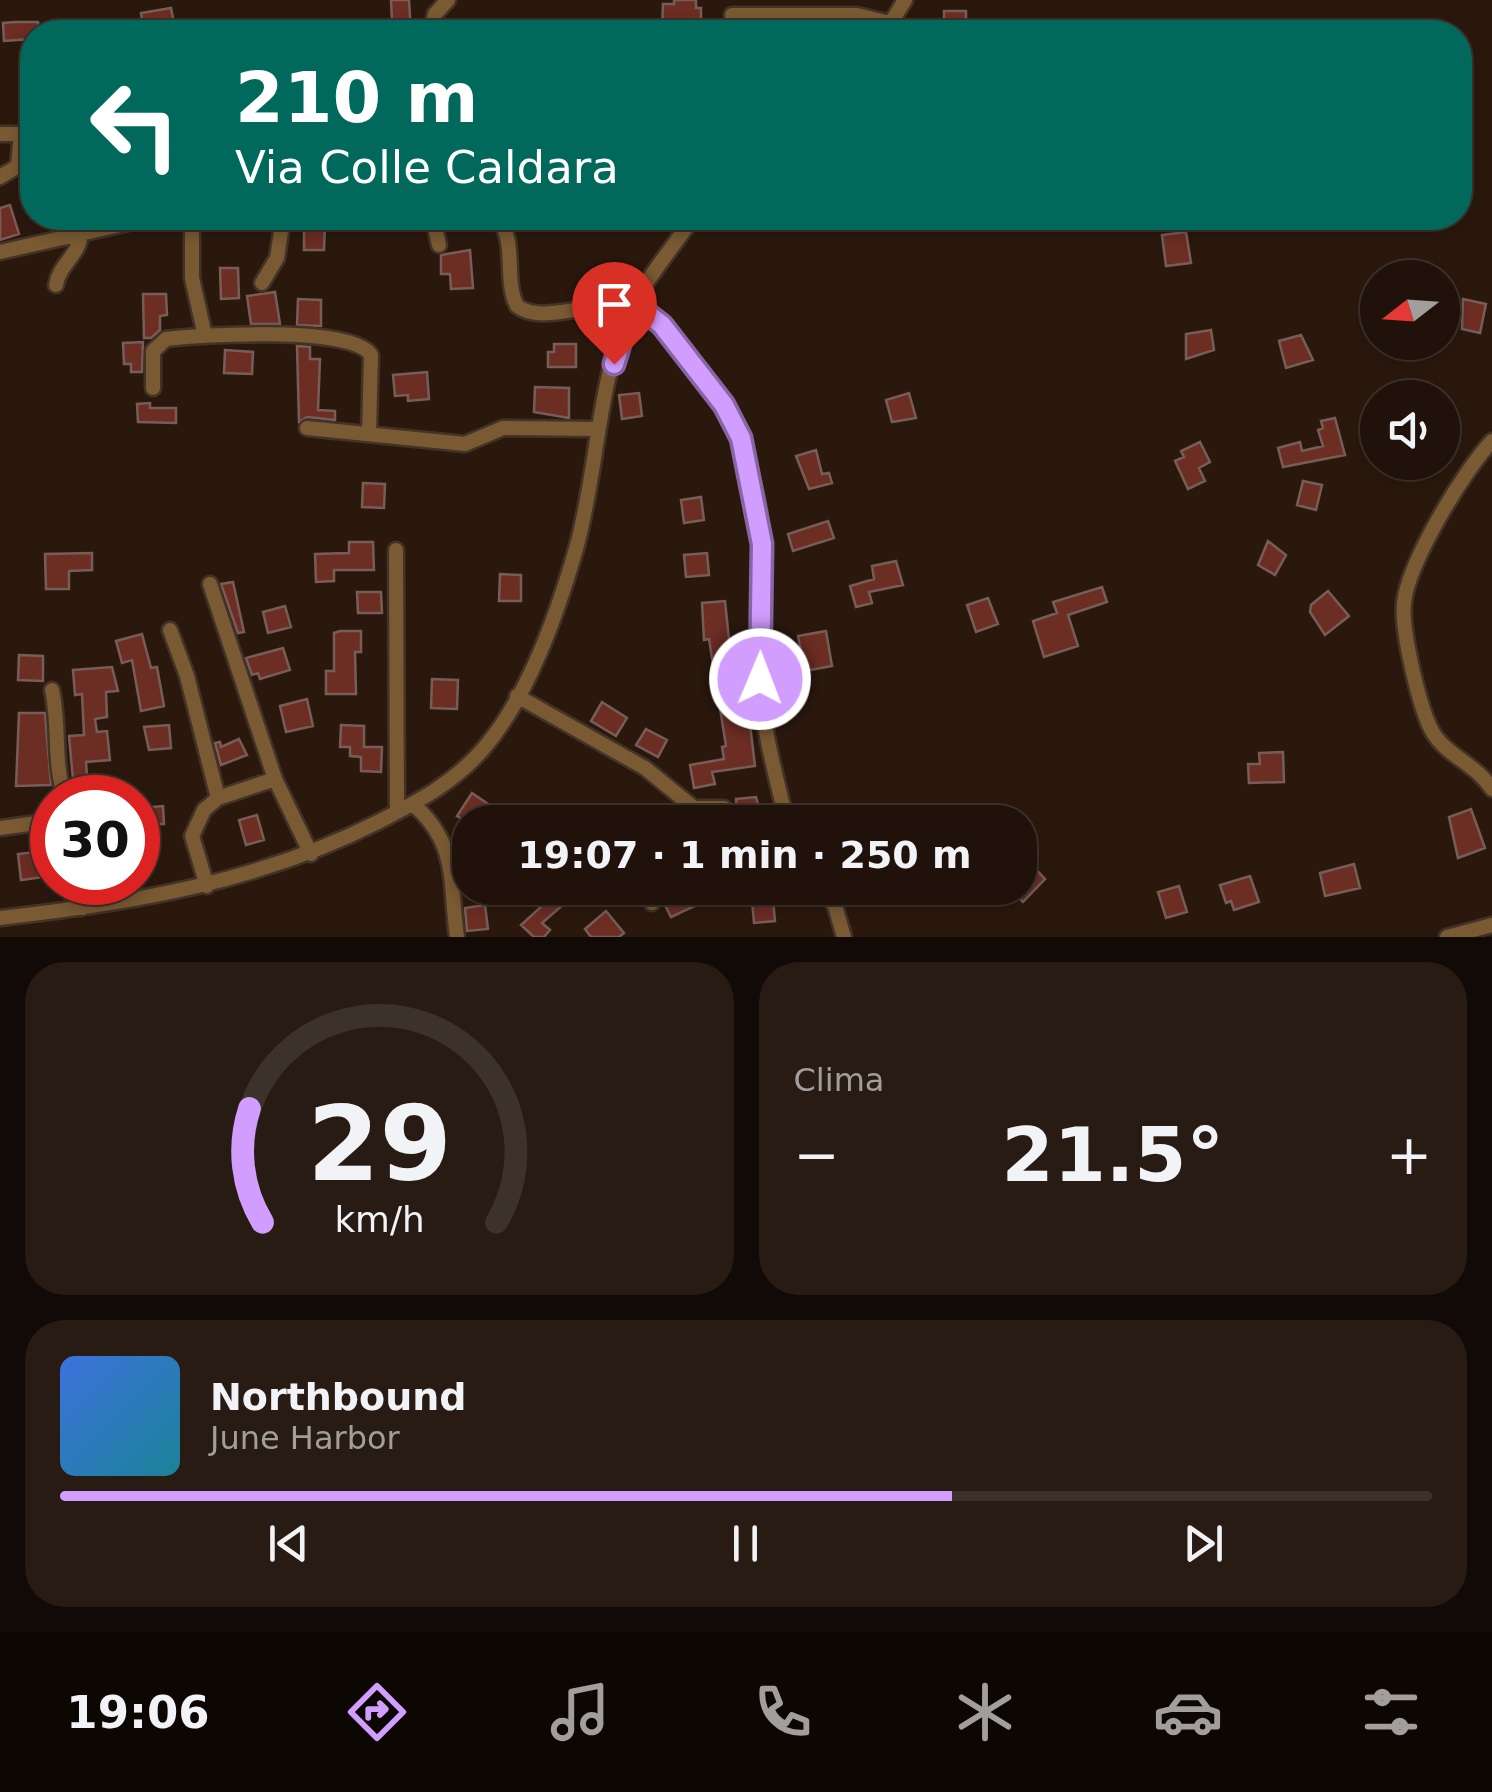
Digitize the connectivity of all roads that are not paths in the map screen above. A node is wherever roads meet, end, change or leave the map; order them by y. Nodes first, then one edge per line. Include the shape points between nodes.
1 (448, 0) edge
2 (732, 15) dead end
3 (434, 20) edge
4 (870, 20) edge
5 (20, 161) edge
6 (0, 177) edge
7 (75, 230) edge
8 (96, 230) edge
9 (192, 230) edge
10 (281, 230) edge
11 (436, 230) edge
12 (505, 230) edge
13 (685, 230) edge
14 (77, 234) junction
15 (439, 245) dead end
16 (0, 252) edge
17 (262, 284) dead end
18 (56, 286) dead end
19 (632, 309) junction
20 (205, 336) junction
21 (152, 388) dead end
22 (306, 428) dead end
23 (598, 429) junction
24 (369, 434) junction
25 (1492, 441) edge
26 (396, 550) dead end
27 (210, 584) dead end
28 (170, 630) dead end
29 (52, 690) dead end
30 (517, 696) junction
31 (59, 775) edge
32 (275, 779) junction
33 (1492, 789) edge
34 (218, 798) junction
35 (413, 804) junction
36 (683, 805) edge
37 (783, 805) edge
38 (397, 812) junction
39 (30, 824) edge
40 (0, 828) edge
41 (311, 854) junction
42 (207, 886) junction
43 (83, 905) edge
44 (830, 905) edge
45 (83, 908) junction
46 (0, 918) edge
47 (1492, 924) edge
48 (457, 936) edge
49 (471, 937) edge
50 (844, 937) edge
51 (1447, 937) edge

1 - 3 street
2 - 4 street
5 - 6 street
7 - 14 street
8 - 14 street
9 - 20 street via 192,278
10 - 17 street via 277,258
11 - 15 street
12 - 19 street via 510,290 520,309
13 - 19 street
14 - 16 street
14 - 18 street via 79,246
19 - 23 street
19 - 37 street via 667,331 724,405 743,444 762,544 762,703
20 - 21 street via 155,346
20 - 24 street via 320,337 367,348 373,364
22 - 24 street
23 - 24 street via 503,428 468,444
23 - 30 street via 576,548
25 - 33 street via 1454,492 1404,606 1432,731
26 - 38 street
27 - 32 street
28 - 34 street
29 - 31 street
30 - 35 street via 476,757
30 - 36 street via 645,768
32 - 34 street
32 - 41 street
34 - 42 street via 192,836
35 - 38 street
35 - 48 street via 445,842
38 - 41 street
39 - 40 street
41 - 42 street
42 - 45 street
43 - 45 street
44 - 50 street
45 - 46 street
47 - 51 street
48 - 49 street

